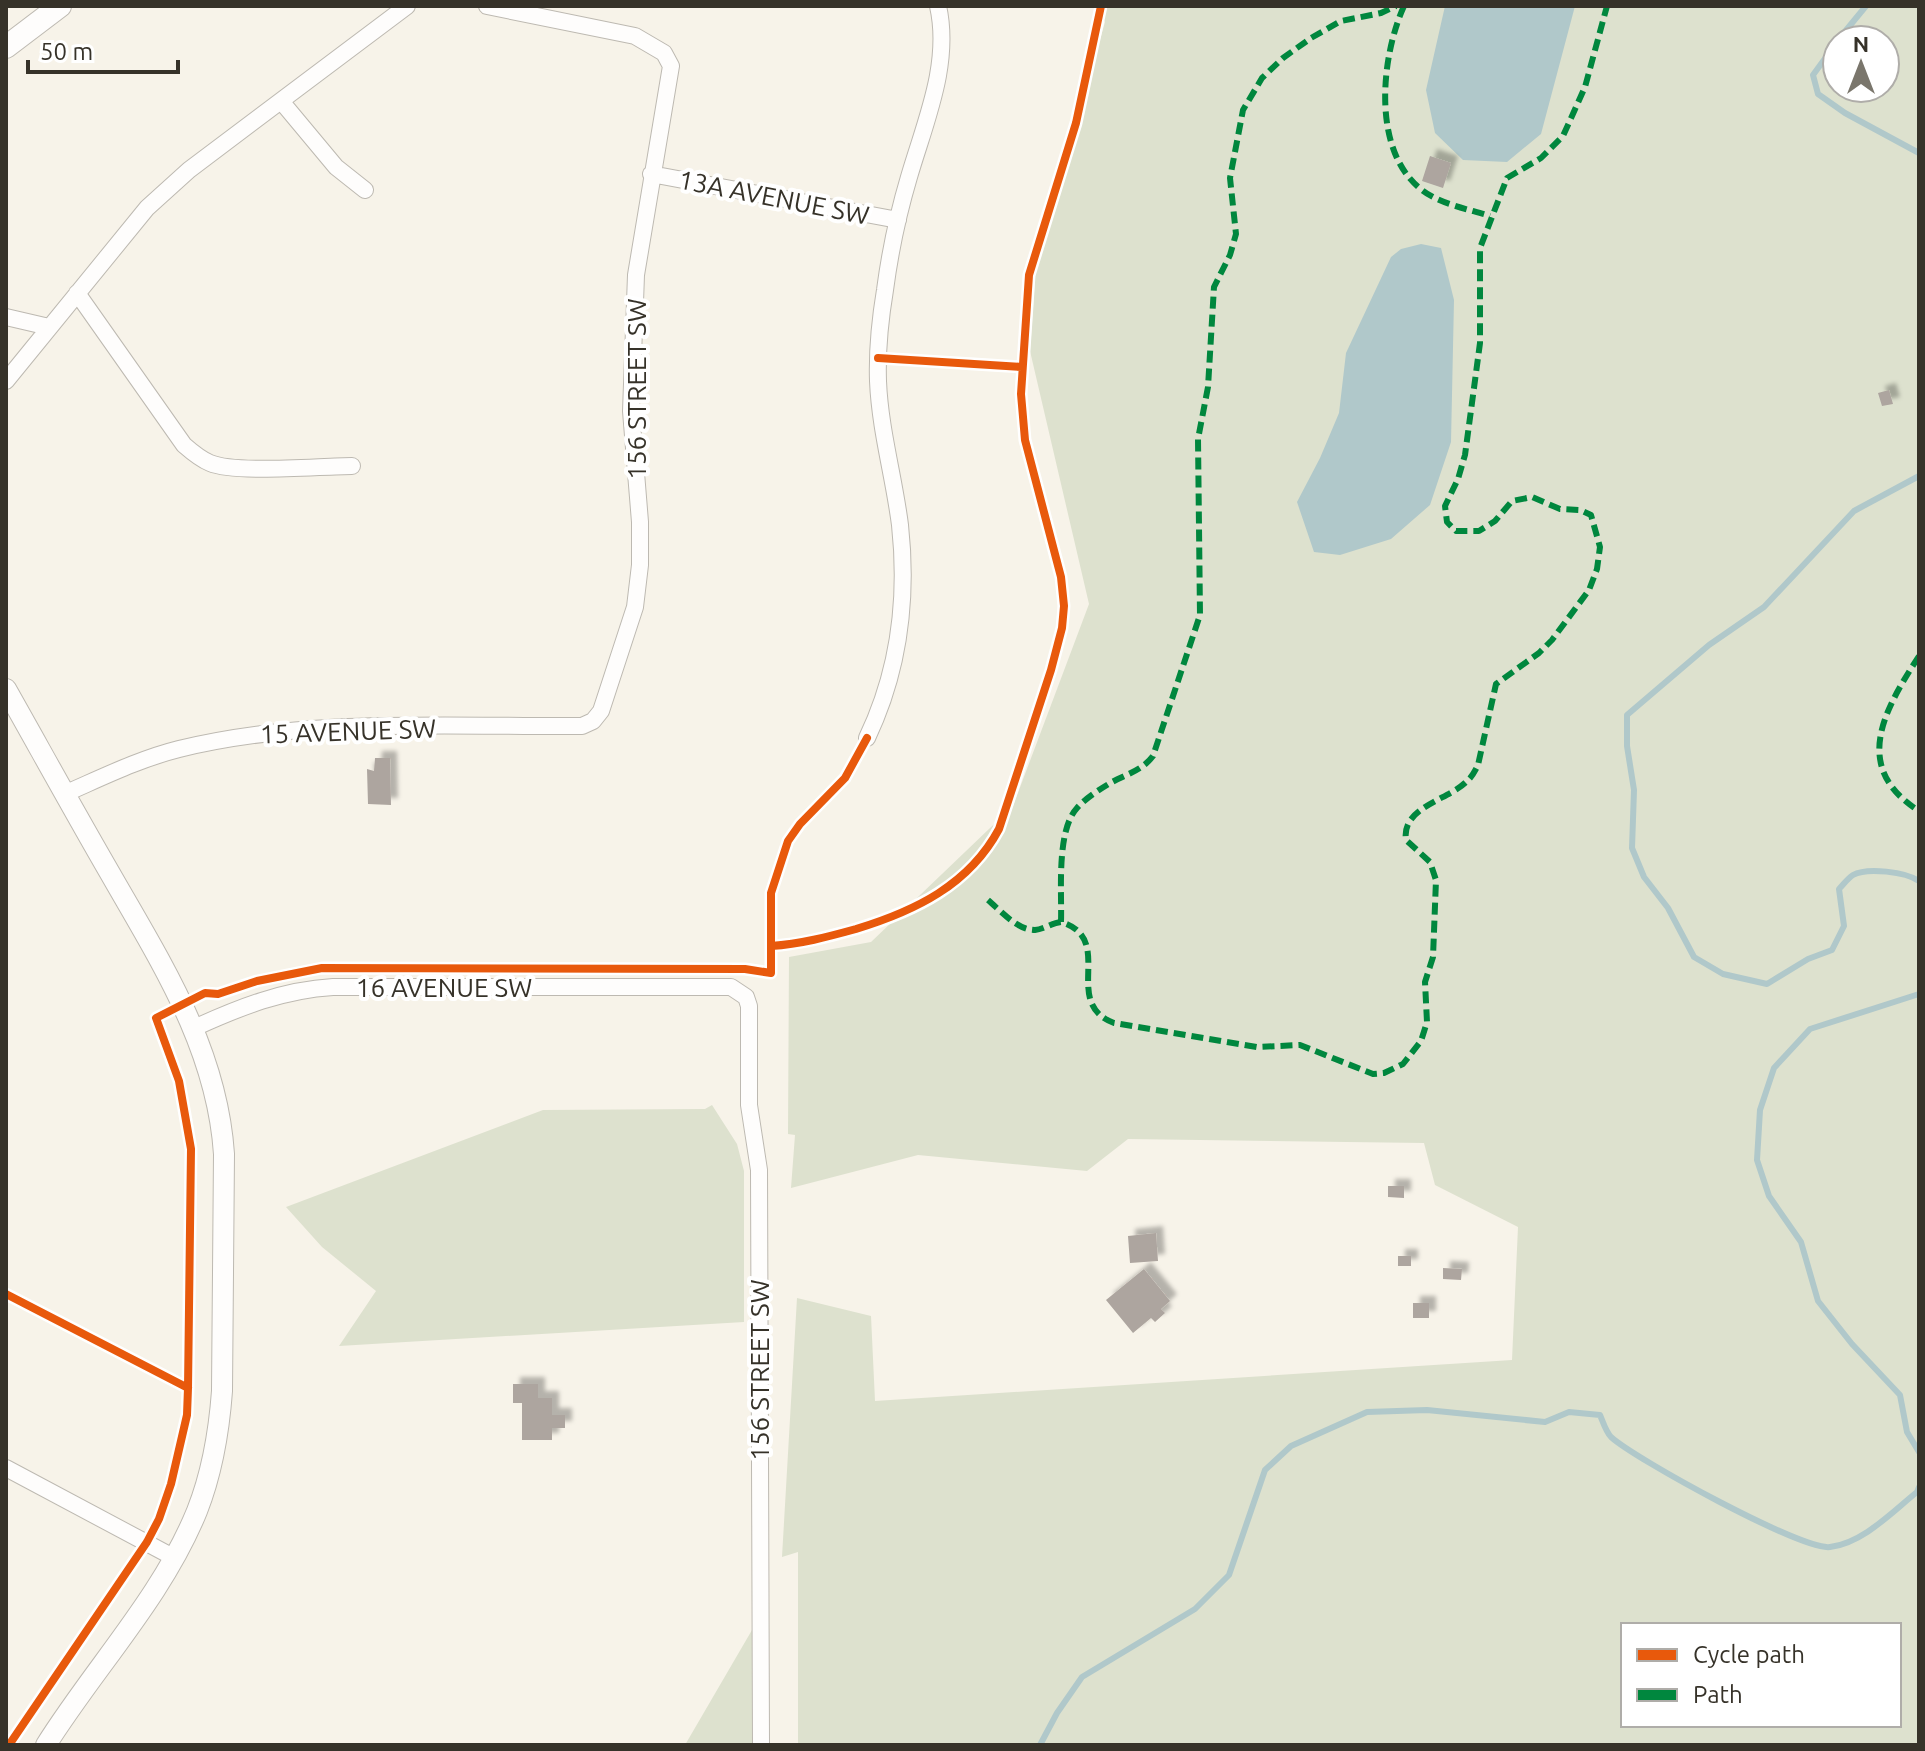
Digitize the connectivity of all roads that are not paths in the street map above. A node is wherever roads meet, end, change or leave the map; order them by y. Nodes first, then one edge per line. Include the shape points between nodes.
1 (60, 6) edge
2 (407, 6) edge
3 (487, 6) edge
4 (938, 6) edge
5 (6, 47) edge
6 (281, 101) junction
7 (651, 174) junction
8 (365, 190) dead end
9 (898, 220) junction
10 (77, 293) junction
11 (6, 317) edge
12 (49, 327) junction
13 (8, 377) edge
14 (352, 466) dead end
15 (6, 689) edge
16 (593, 721) joint
17 (867, 738) dead end
18 (64, 794) junction
19 (746, 997) joint
20 (194, 1028) junction
21 (6, 1468) edge
22 (173, 1557) junction
23 (46, 1745) edge
24 (761, 1745) edge

1 - 5 main road
2 - 6 street
3 - 7 street, 156 STREET SW via 635,36 664,53 671,66
4 - 9 street via 940,63
6 - 8 street via 336,167
6 - 10 street via 147,208
7 - 9 street, 13A AVENUE SW
7 - 16 street, 156 STREET SW via 632,336 640,565 635,607 601,711
9 - 17 street via 884,292 878,382 900,524 902,616 889,684
10 - 12 street
10 - 14 street via 197,456 233,467
11 - 12 street
12 - 13 street
15 - 18 street
16 - 18 street, 15 AVENUE SW via 582,726 261,733 175,750
18 - 20 street
19 - 20 street, 16 AVENUE SW via 731,987 333,987 251,1003
19 - 24 street, 156 STREET SW via 749,1105 759,1170
20 - 22 street via 222,1125 222,1391 206,1483
21 - 22 street
22 - 23 street

